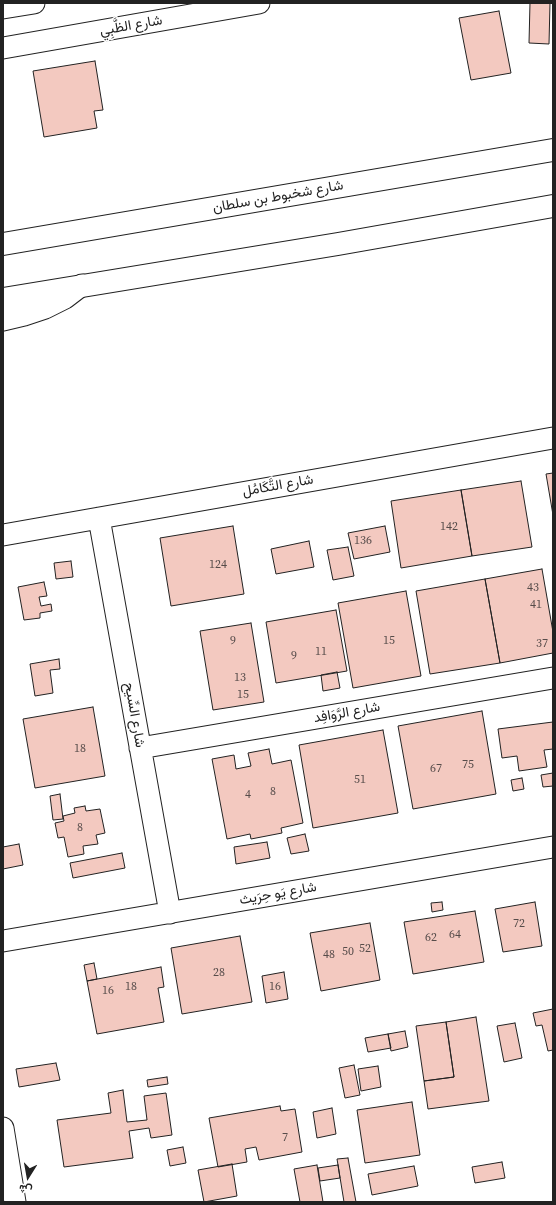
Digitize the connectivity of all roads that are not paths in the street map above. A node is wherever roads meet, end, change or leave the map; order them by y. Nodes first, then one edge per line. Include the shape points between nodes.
1 (34, 3) edge
2 (259, 3) edge
3 (3, 8) edge
4 (3, 48) edge
5 (553, 150) edge
6 (553, 206) edge
7 (3, 244) edge
8 (83, 285) junction
9 (3, 299) edge
10 (3, 320) edge
11 (553, 438) edge
12 (99, 518) junction
13 (3, 535) edge
14 (553, 678) edge
15 (140, 748) junction
16 (553, 847) edge
17 (170, 913) junction
18 (3, 941) edge
19 (3, 1128) edge
20 (16, 1202) edge

1 - 3 street
2 - 4 street, شارع الظَّبِي
5 - 7 main road, شارع شخبوط بن سلطان
6 - 8 main road
8 - 9 main road
8 - 10 street via 45,308
11 - 12 street, شارع التَّكَامُل
12 - 13 street, شارع التَّكَامُل
12 - 15 street, شارع السِّيح
14 - 15 street, شارع الرَّوَافِد
15 - 17 street, شارع السِّيح
16 - 17 street, شارع يَو حِرَيث
17 - 18 street, شارع يَو حِرَيث
19 - 20 street

